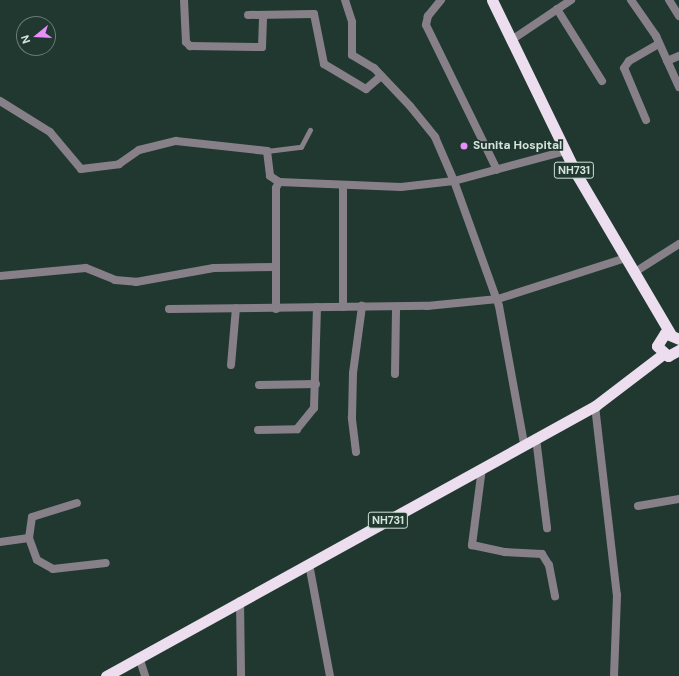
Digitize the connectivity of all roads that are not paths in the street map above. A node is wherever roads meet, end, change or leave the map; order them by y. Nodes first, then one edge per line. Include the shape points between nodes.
1 (184, 0) edge
2 (345, 0) edge
3 (441, 0) edge
4 (492, 0) edge
5 (571, 0) edge
6 (631, 0) edge
7 (669, 0) edge
8 (557, 9) junction
9 (264, 14) junction
10 (248, 15) dead end
11 (679, 16) edge
12 (513, 39) junction
13 (659, 44) junction
14 (679, 56) edge
15 (667, 61) junction
16 (381, 76) junction
17 (602, 81) dead end
18 (679, 87) edge
19 (0, 101) edge
20 (646, 120) dead end
21 (310, 130) dead end
22 (267, 151) junction
23 (565, 151) junction
24 (497, 170) junction
25 (454, 181) junction
26 (279, 182) junction
27 (343, 187) junction
28 (679, 244) edge
29 (626, 258) junction
30 (276, 267) junction
31 (635, 272) junction
32 (0, 276) edge
33 (498, 299) junction
34 (316, 306) junction
35 (362, 306) junction
36 (343, 307) junction
37 (396, 307) junction
38 (236, 308) junction
39 (276, 309) junction
40 (169, 310) dead end
41 (675, 336) edge
42 (679, 350) edge
43 (663, 354) junction
44 (231, 365) dead end
45 (395, 374) dead end
46 (316, 384) junction
47 (259, 385) dead end
48 (595, 406) junction
49 (258, 430) dead end
50 (536, 438) junction
51 (524, 444) junction
52 (356, 452) dead end
53 (482, 468) junction
54 (679, 499) edge
55 (77, 503) dead end
56 (638, 506) dead end
57 (547, 528) dead end
58 (29, 538) junction
59 (0, 542) edge
60 (106, 563) dead end
61 (309, 564) junction
62 (555, 596) dead end
63 (240, 601) junction
64 (139, 657) junction
65 (106, 676) edge
66 (145, 676) edge
67 (241, 676) edge
68 (330, 676) edge
69 (614, 676) edge

1 - 9 street via 186,42 190,46 262,47
2 - 16 street via 352,22 352,55
3 - 24 street via 428,16 426,25
4 - 12 highway, NH731
5 - 8 street
6 - 13 street
7 - 11 street
8 - 12 street
8 - 17 street
9 - 10 street
9 - 16 street via 314,14 324,64 366,89
12 - 23 highway, NH731
13 - 15 street
13 - 20 street via 629,61 624,68
14 - 15 street
15 - 18 street
16 - 25 street via 435,137
19 - 22 street via 50,132 81,169 119,164 135,152 168,141
21 - 22 lane via 301,147
22 - 26 street via 270,176
23 - 24 street
23 - 29 highway, NH731
24 - 25 street
25 - 27 street via 401,187
25 - 33 street
26 - 27 street
26 - 30 street via 276,188
27 - 36 street
28 - 31 street
29 - 31 highway, NH731
29 - 33 street
30 - 32 street via 214,268 136,282 115,280 86,268
30 - 39 street
31 - 41 highway, NH731
33 - 37 street
33 - 51 street
34 - 36 street
34 - 39 street
34 - 46 street
35 - 36 street
35 - 37 street
35 - 52 street via 353,373 352,417
37 - 45 street
38 - 39 street
38 - 40 street
38 - 44 street
41 - 43 highway via 658,340
42 - 43 highway via 673,356
43 - 48 highway, NH731
46 - 47 street
46 - 49 street via 314,408 297,429
48 - 50 highway, NH731
48 - 69 street via 617,595
50 - 51 highway, NH731
50 - 57 street
51 - 53 highway, NH731
53 - 61 highway, NH731
53 - 62 street via 472,545 505,552 542,554 549,566
54 - 56 street
55 - 58 street via 32,518
58 - 59 street
58 - 60 street via 37,560 53,569
61 - 63 highway, NH731
61 - 68 street
63 - 64 highway, NH731
63 - 67 street
64 - 65 highway, NH731
64 - 66 street

